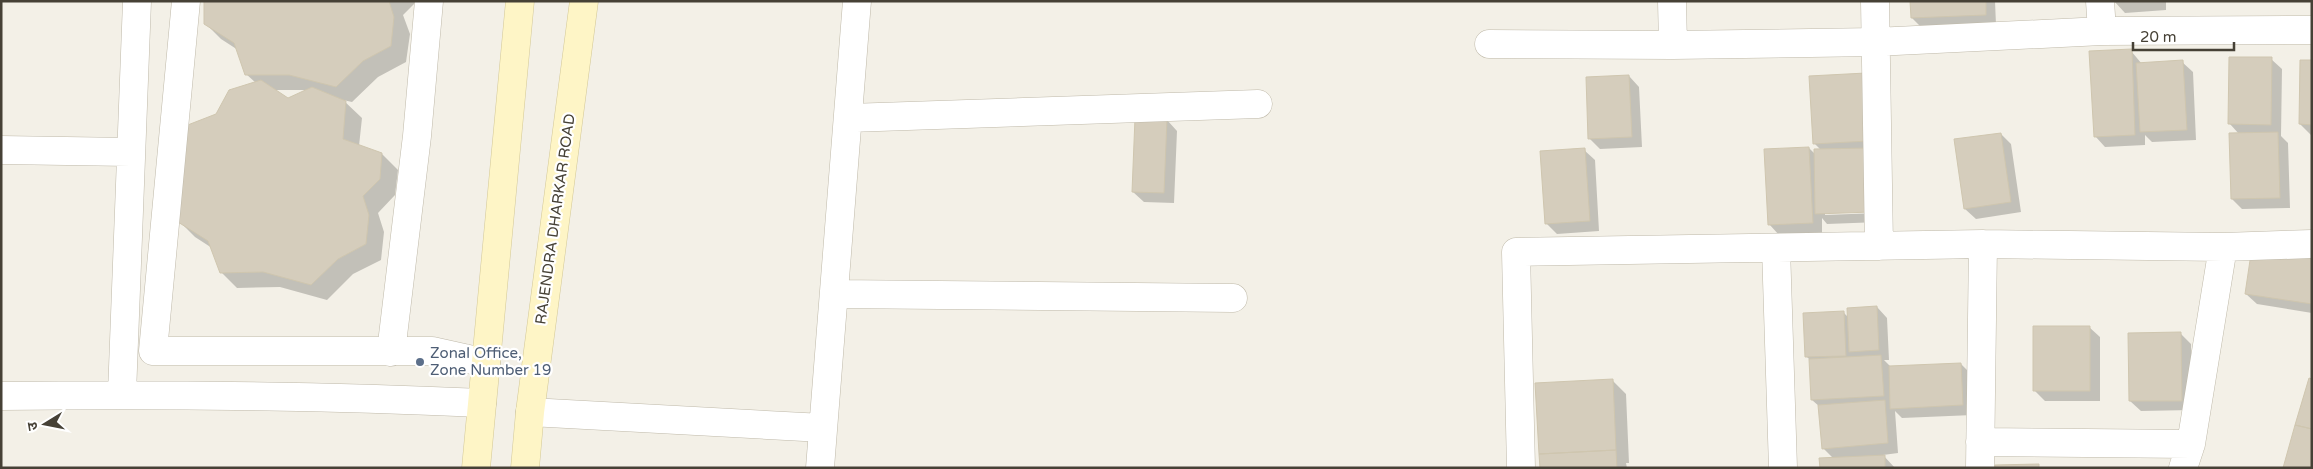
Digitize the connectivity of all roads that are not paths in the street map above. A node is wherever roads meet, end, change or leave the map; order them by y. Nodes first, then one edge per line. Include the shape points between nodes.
1 (137, 1) edge
2 (186, 1) edge
3 (428, 1) edge
4 (520, 1) edge
5 (584, 1) edge
6 (857, 1) edge
7 (1672, 1) edge
8 (1875, 1) edge
9 (2100, 1) edge
10 (2312, 30) edge
11 (2102, 31) junction
12 (1875, 42) junction
13 (1489, 44) dead end
14 (1673, 45) junction
15 (1258, 104) dead end
16 (849, 118) junction
17 (1, 150) edge
18 (130, 152) junction
19 (1983, 244) junction
20 (2312, 244) edge
21 (1879, 246) junction
22 (2223, 247) junction
23 (1776, 248) junction
24 (835, 294) junction
25 (1233, 298) dead end
26 (391, 352) junction
27 (486, 363) junction
28 (122, 394) junction
29 (1, 396) edge
30 (482, 403) junction
31 (530, 412) junction
32 (824, 428) junction
33 (1980, 455) edge
34 (2187, 456) edge
35 (476, 468) edge
36 (525, 468) edge
37 (820, 468) edge
38 (1520, 468) edge
39 (1783, 468) edge

1 - 18 street
2 - 26 street via 153,351
3 - 26 street via 417,136
4 - 27 main road
5 - 31 main road, RAJENDRA DHARKAR ROAD
6 - 16 street
7 - 14 street
8 - 12 street
9 - 11 street
10 - 11 street
11 - 12 street
12 - 14 street
12 - 21 street
13 - 14 street
15 - 16 street
16 - 24 street
17 - 18 street
18 - 28 street
19 - 21 street
19 - 22 street
19 - 33 street
20 - 22 street
21 - 23 street
22 - 34 street
23 - 38 street via 1516,252
23 - 39 street
24 - 25 street
24 - 32 street
26 - 27 street via 432,351
27 - 30 main road
28 - 29 street
28 - 30 street via 340,396
30 - 35 main road
31 - 32 street
31 - 36 main road, RAJENDRA DHARKAR ROAD
32 - 37 street
33 - 34 street

